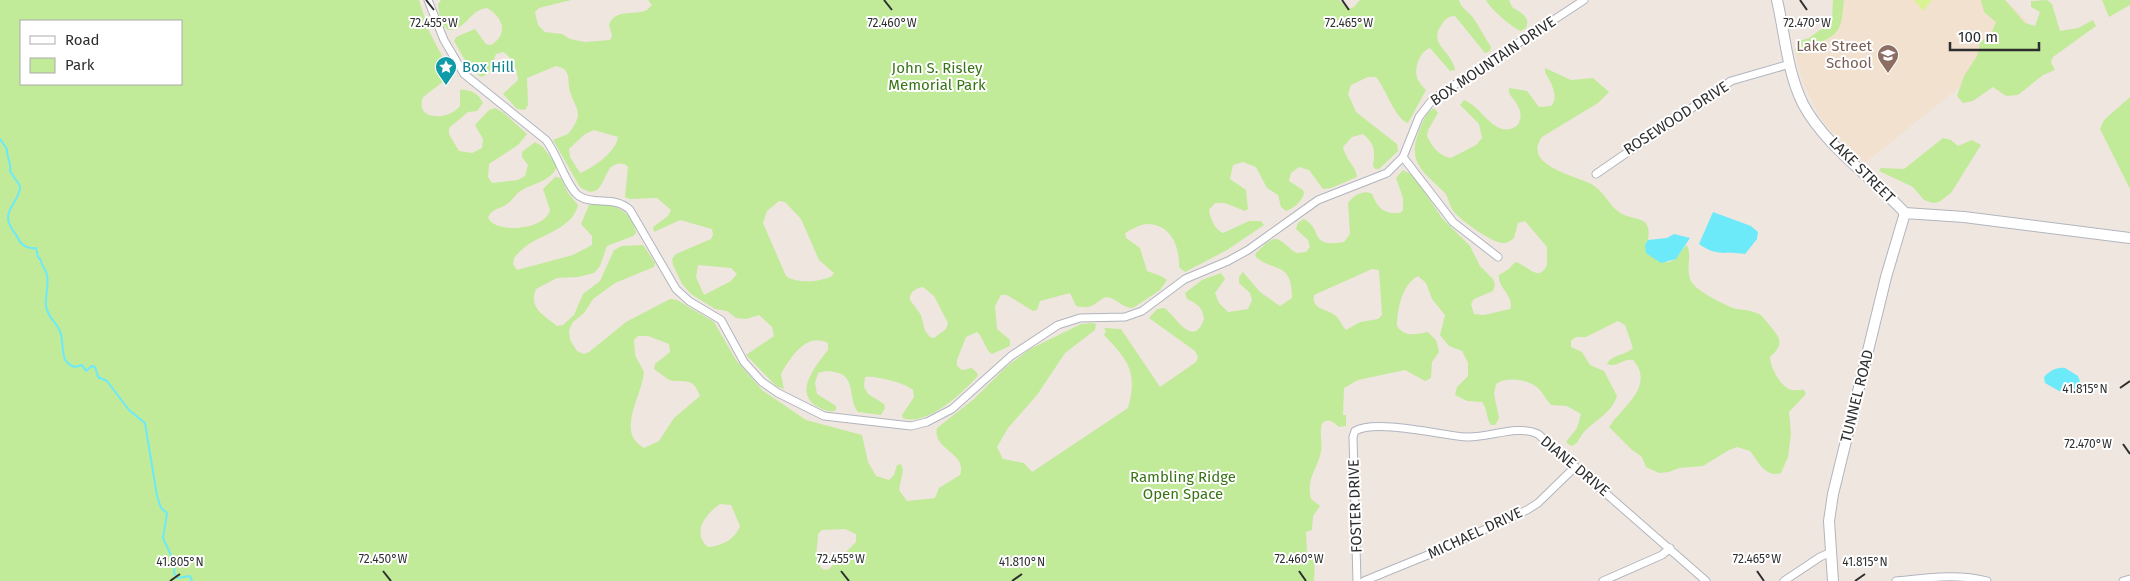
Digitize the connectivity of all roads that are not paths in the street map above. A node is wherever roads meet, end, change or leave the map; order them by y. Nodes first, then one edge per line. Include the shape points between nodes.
1 (428, 0) edge
2 (1584, 0) edge
3 (1777, 0) edge
4 (1790, 64) junction
5 (1403, 156) junction
6 (1596, 174) dead end
7 (1905, 213) junction
8 (2130, 238) edge
9 (1498, 257) dead end
10 (1355, 431) joint
11 (1575, 467) junction
12 (1670, 548) junction
13 (1829, 553) junction
14 (2130, 578) edge
15 (1357, 581) edge
16 (1364, 581) edge
17 (1602, 581) edge
18 (1706, 581) edge
19 (1784, 581) edge
20 (1833, 581) edge
21 (1896, 581) edge
22 (1987, 581) edge
23 (2123, 581) edge

1 - 5 street, BOX MOUNTAIN DRIVE via 444,40 464,74 546,140 556,154 568,184 578,196 619,203 630,210 676,289 720,320 750,370 778,394 824,416 843,420 911,426 937,418 1041,334 1074,319 1125,317 1142,311 1185,279 1248,250 1318,200 1380,177
2 - 5 street, BOX MOUNTAIN DRIVE via 1433,99 1419,117
3 - 4 main road, LAKE STREET
4 - 6 street, ROSEWOOD DRIVE via 1731,81
4 - 7 main road, LAKE STREET via 1798,92 1816,122
5 - 9 street via 1454,222
7 - 8 main road, LAKE STREET via 1964,217
7 - 13 main road, TUNNEL ROAD via 1888,267 1833,494
10 - 11 street, DIANE DRIVE via 1382,427 1470,437 1527,429 1538,434
10 - 15 street, FOSTER DRIVE via 1352,437
11 - 12 street, DIANE DRIVE
11 - 16 street, MICHAEL DRIVE via 1527,510
12 - 17 street via 1662,555
12 - 18 street, DIANE DRIVE
13 - 19 street
13 - 20 main road, TUNNEL ROAD
14 - 23 street
21 - 22 street via 1970,577

